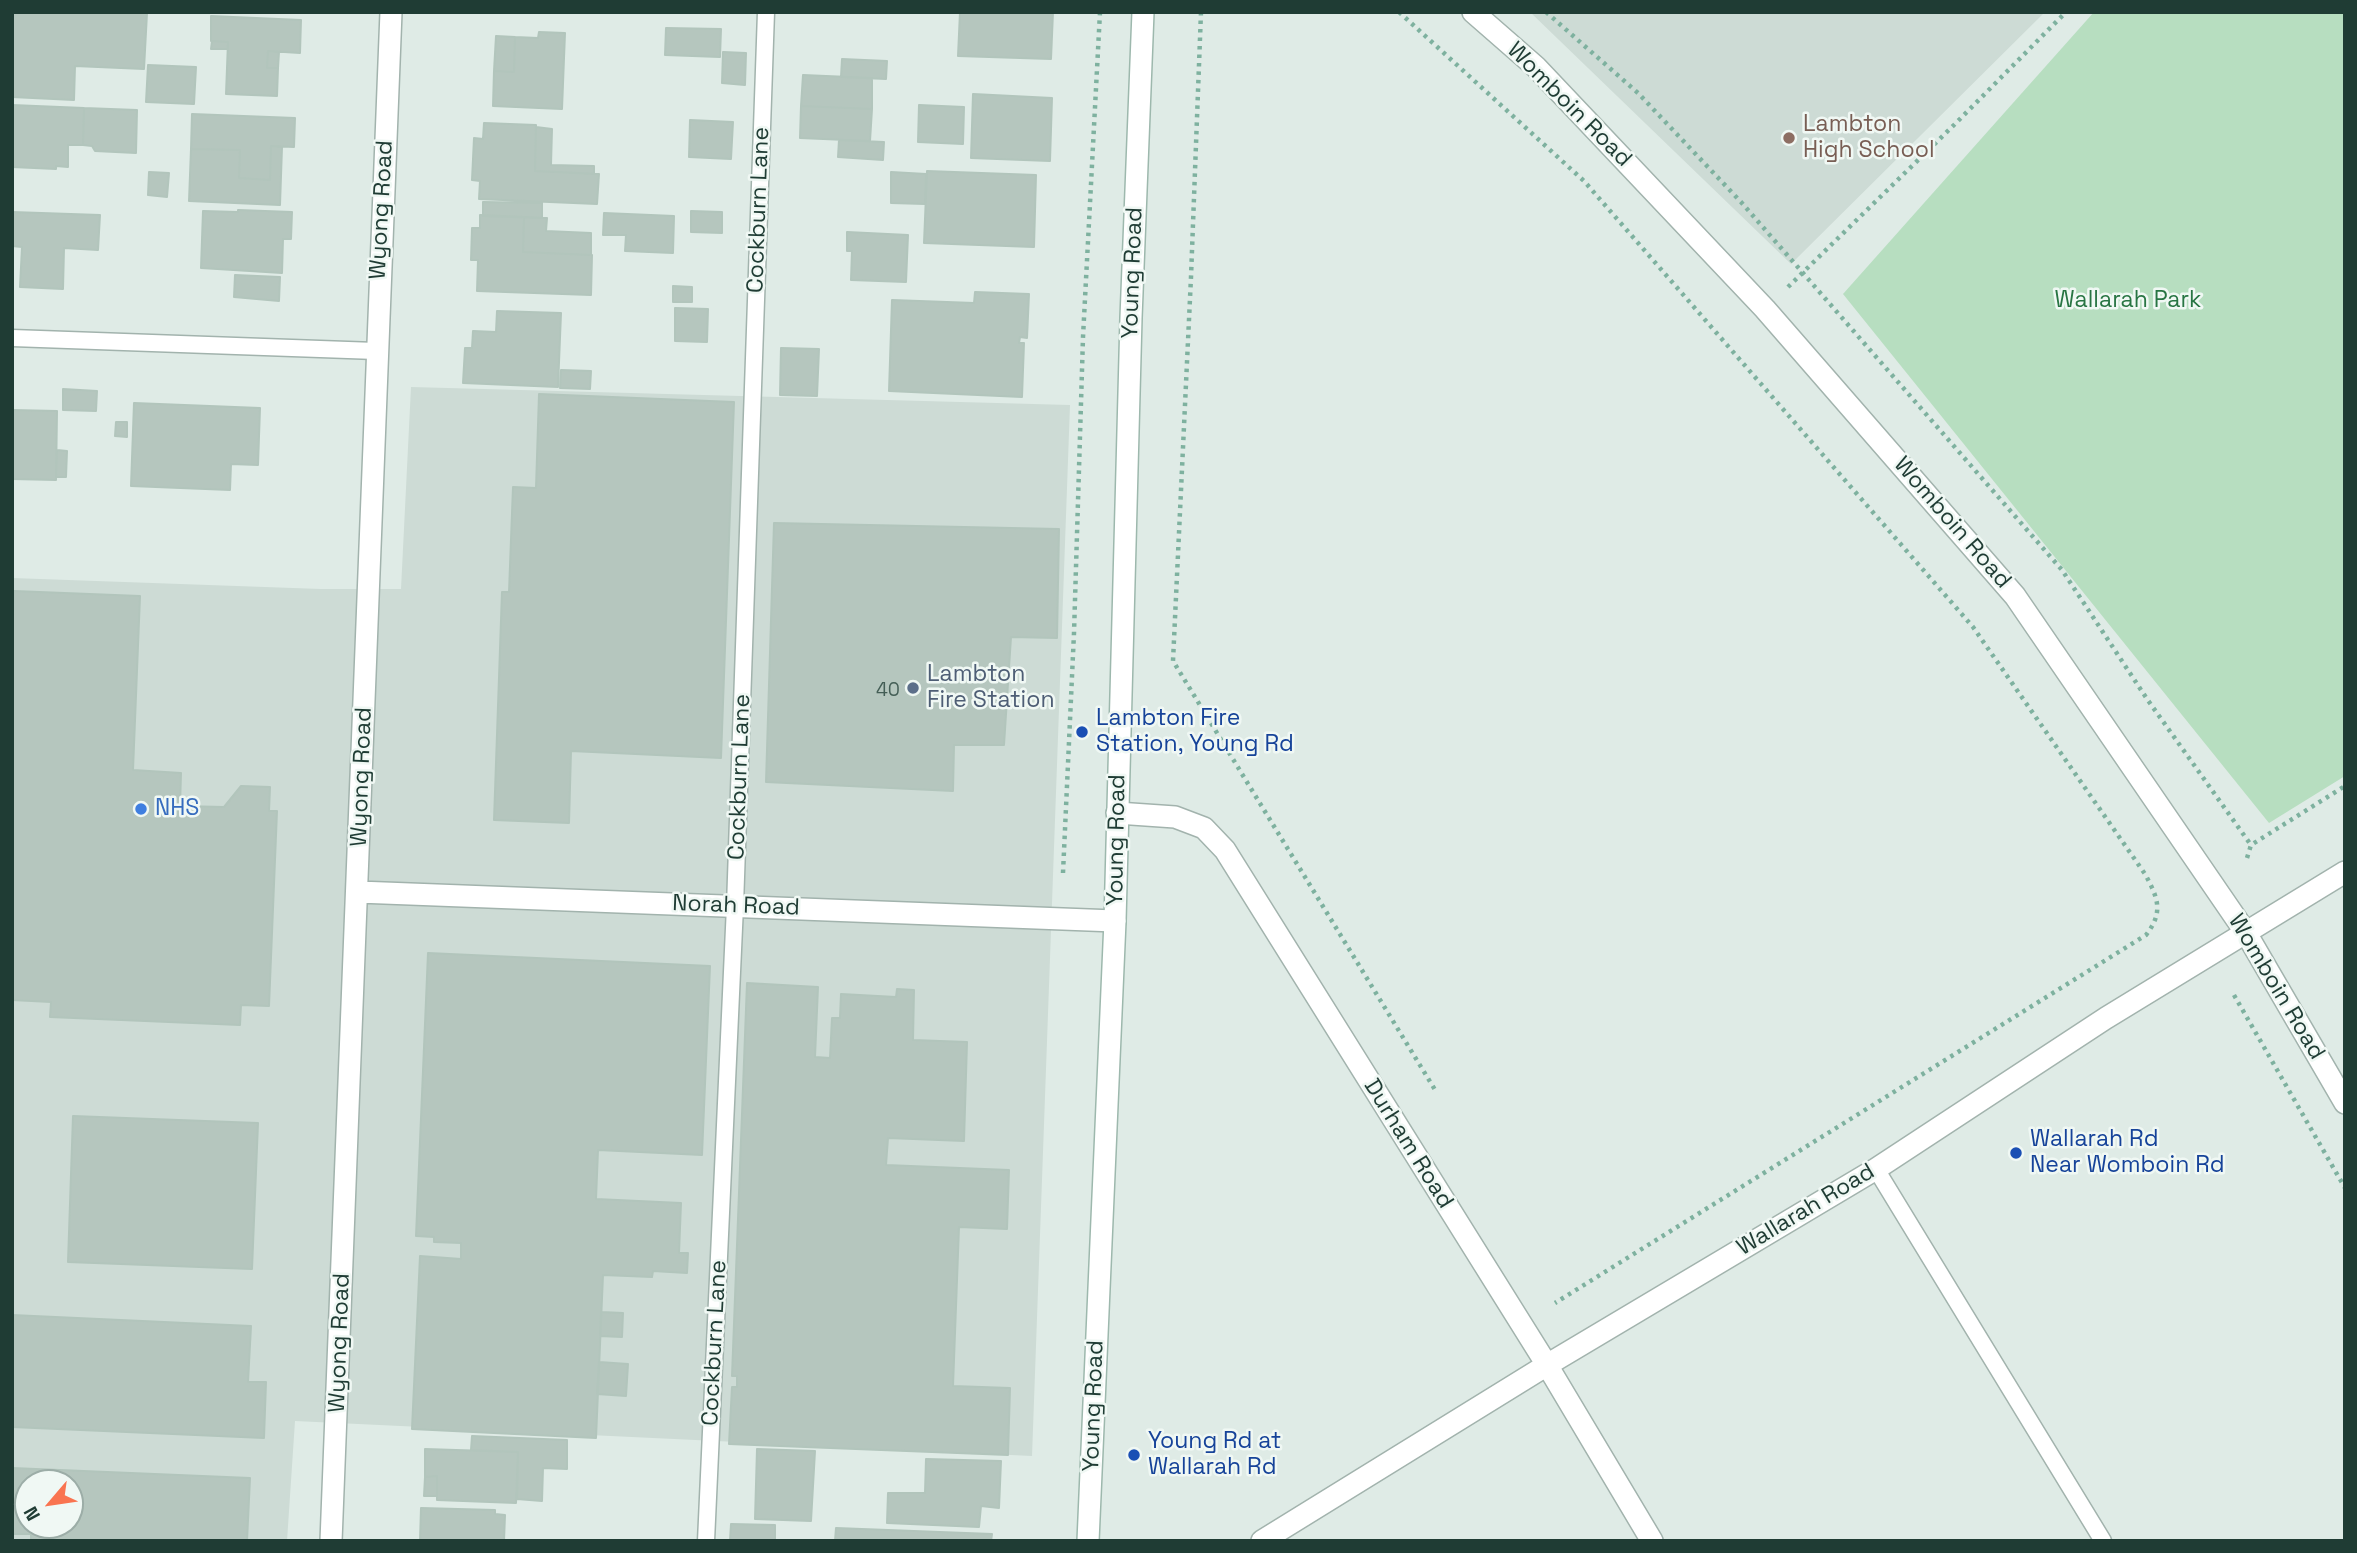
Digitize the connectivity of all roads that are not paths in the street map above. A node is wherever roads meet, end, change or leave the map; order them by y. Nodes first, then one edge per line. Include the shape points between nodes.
1 (391, 12) edge
2 (766, 12) edge
3 (1143, 12) edge
4 (1473, 12) edge
5 (12, 338) edge
6 (376, 351) junction
7 (1117, 813) junction
8 (2345, 872) edge
9 (358, 892) junction
10 (735, 906) junction
11 (1115, 921) junction
12 (2246, 933) junction
13 (2345, 1103) edge
14 (1876, 1169) junction
15 (1546, 1365) junction
16 (331, 1541) edge
17 (706, 1541) edge
18 (1088, 1541) edge
19 (1262, 1541) edge
20 (1652, 1541) edge
21 (2104, 1541) edge

1 - 6 street, Wyong Road
2 - 10 lane, Cockburn Lane
3 - 7 street, Young Road
4 - 12 street, Womboin Road via 1536,67 1765,309 2015,596
5 - 6 lane
6 - 9 street, Wyong Road
7 - 11 street, Young Road
7 - 15 street, Durham Road via 1175,817 1204,828 1225,850
8 - 12 street, Wallarah Road
9 - 10 street, Norah Road
9 - 16 street, Wyong Road
10 - 11 street, Norah Road
10 - 17 lane, Cockburn Lane
11 - 18 street, Young Road
12 - 13 street, Womboin Road
12 - 14 street, Wallarah Road via 2106,1018
14 - 15 street, Wallarah Road
14 - 21 lane
15 - 19 street, Wallarah Road
15 - 20 street, Durham Road

